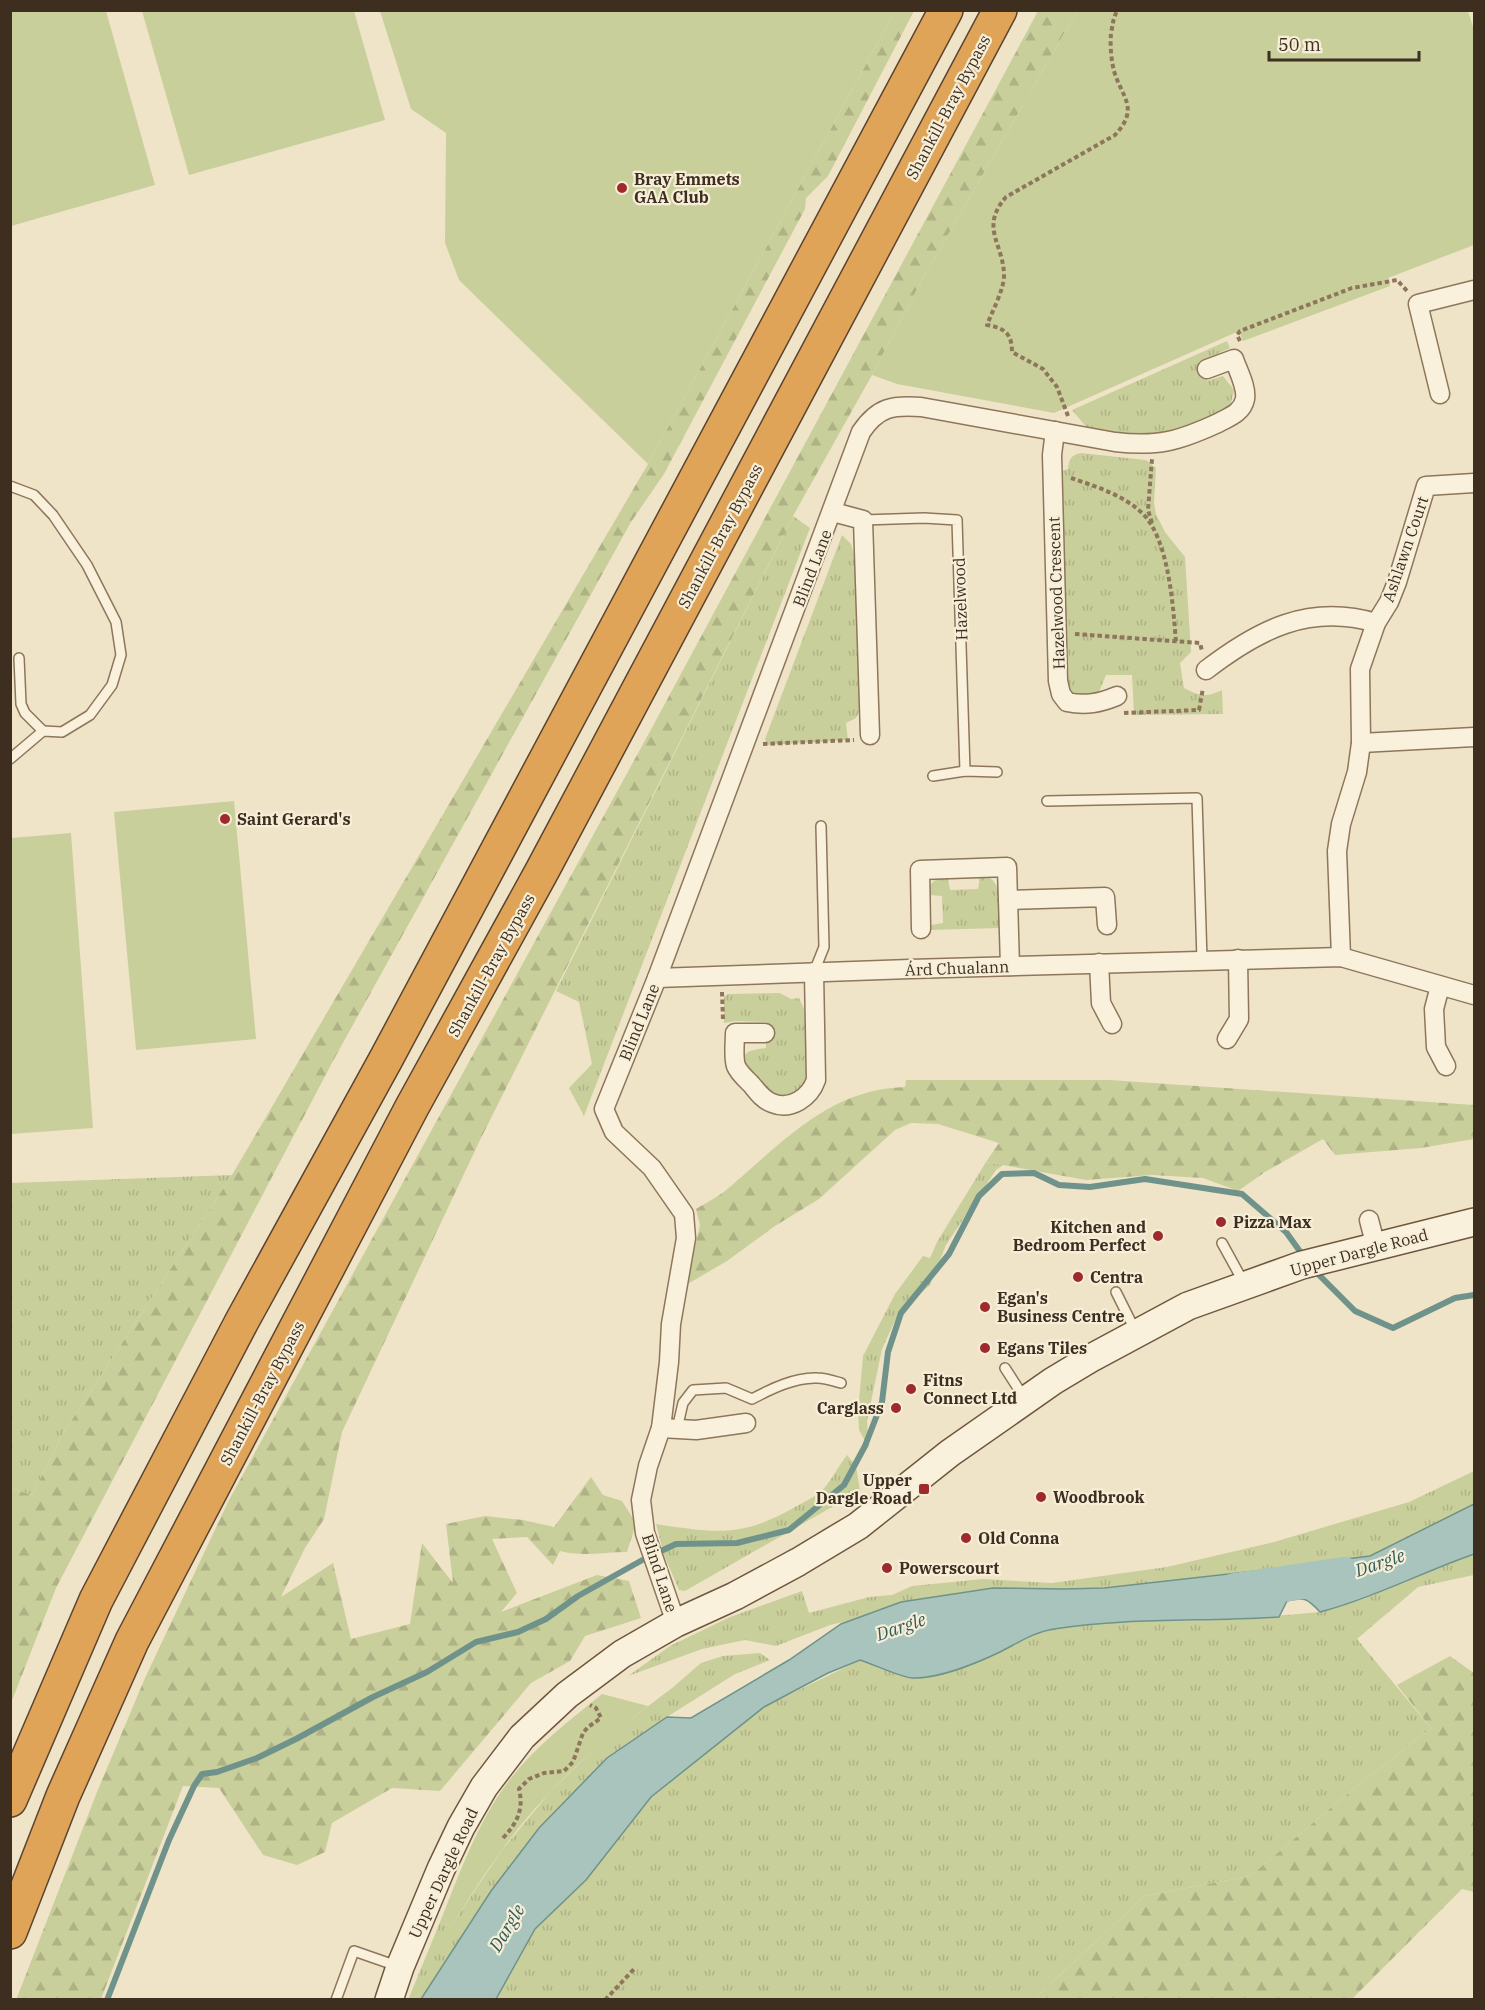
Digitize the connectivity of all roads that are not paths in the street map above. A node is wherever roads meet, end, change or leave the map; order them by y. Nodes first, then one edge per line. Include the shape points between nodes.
1 (946, 10) edge
2 (1000, 10) edge
3 (1474, 290) edge
4 (1207, 369) dead end
5 (1440, 394) dead end
6 (1063, 433) junction
7 (1474, 483) edge
8 (10, 486) edge
9 (833, 512) junction
10 (863, 520) junction
11 (1376, 623) junction
12 (19, 658) dead end
13 (1206, 670) road end
14 (1117, 696) road end
15 (43, 731) junction
16 (870, 735) road end
17 (1474, 737) edge
18 (1361, 743) junction
19 (10, 759) edge
20 (965, 771) junction
21 (998, 772) dead end
22 (933, 776) dead end
23 (1047, 801) dead end
24 (821, 826) dead end
25 (1008, 900) junction
26 (1107, 925) dead end
27 (921, 929) dead end
28 (1341, 957) junction
29 (1238, 959) junction
30 (1202, 960) junction
31 (1100, 963) junction
32 (1010, 966) junction
33 (814, 972) junction
34 (657, 978) junction
35 (1440, 986) junction
36 (1474, 995) edge
37 (1112, 1024) dead end
38 (765, 1033) dead end
39 (1227, 1039) dead end
40 (1446, 1066) dead end
41 (1369, 1220) dead end
42 (1474, 1222) edge
43 (1222, 1243) dead end
44 (1376, 1247) junction
45 (1245, 1285) junction
46 (1116, 1292) dead end
47 (1136, 1333) junction
48 (1005, 1368) dead end
49 (841, 1383) dead end
50 (1026, 1400) junction
51 (746, 1423) dead end
52 (669, 1429) junction
53 (676, 1623) junction
54 (10, 1800) edge
55 (10, 1932) edge
56 (400, 1967) junction
57 (336, 2000) edge
58 (389, 2000) edge

1 - 54 highway via 96,1600
2 - 55 highway, Shankill-Bray Bypass via 132,1641 63,1796
3 - 5 street via 1418,304
4 - 6 street via 1234,359 1245,398 1233,415 1192,435 1174,441 1137,444
6 - 9 street, Blind Lane via 921,407 881,411 870,418 861,432
6 - 14 street, Hazelwood Crescent via 1052,455 1058,681 1067,702 1099,703
7 - 11 street, Ashlawn Court via 1426,486 1397,582
8 - 15 lane via 34,495 53,515 87,565 116,622 121,655 112,685 90,715 62,732
9 - 10 street, Hazelwood
9 - 34 street, Blind Lane
10 - 16 street
10 - 20 lane, Hazelwood via 957,520
11 - 13 street, Ashlawn Court via 1336,615 1304,619 1256,636
11 - 18 street, Ashlawn Court via 1360,669
12 - 15 lane via 21,704
15 - 19 lane
17 - 18 street
18 - 28 street, Ashlawn Court via 1337,851
20 - 21 lane
20 - 22 lane
23 - 30 lane via 1197,798
24 - 33 lane via 824,947
25 - 26 street via 1106,897
25 - 27 street via 1007,867 920,870
25 - 32 street
28 - 29 street, Árd Chualann
28 - 35 street, Árd Chualann
29 - 30 street, Árd Chualann
29 - 39 street via 1239,1019
30 - 31 street, Árd Chualann
31 - 32 street, Árd Chualann
31 - 37 street via 1101,1003
32 - 33 street, Árd Chualann
33 - 34 street, Árd Chualann
33 - 38 street via 816,1080 813,1089 795,1103 771,1103 736,1067 735,1033
34 - 52 street, Blind Lane via 604,1109 614,1132 652,1168 684,1214 686,1238 670,1324
35 - 36 street, Árd Chualann
35 - 40 street via 1434,1009 1436,1047
41 - 44 street
42 - 44 main road, Upper Dargle Road
43 - 45 lane
44 - 45 main road, Upper Dargle Road
45 - 47 main road, Upper Dargle Road via 1188,1306
46 - 47 lane
47 - 50 main road, Upper Dargle Road
48 - 50 lane
49 - 52 lane via 817,1378 801,1380 752,1399 726,1388 693,1390
50 - 53 main road, Upper Dargle Road via 950,1453 858,1526 745,1590
51 - 52 street via 696,1430
52 - 53 street, Blind Lane via 648,1466 640,1500 645,1533
53 - 56 main road, Upper Dargle Road via 622,1654 576,1688 522,1737 484,1787 461,1827
56 - 57 lane via 354,1952
56 - 58 main road, Upper Dargle Road

